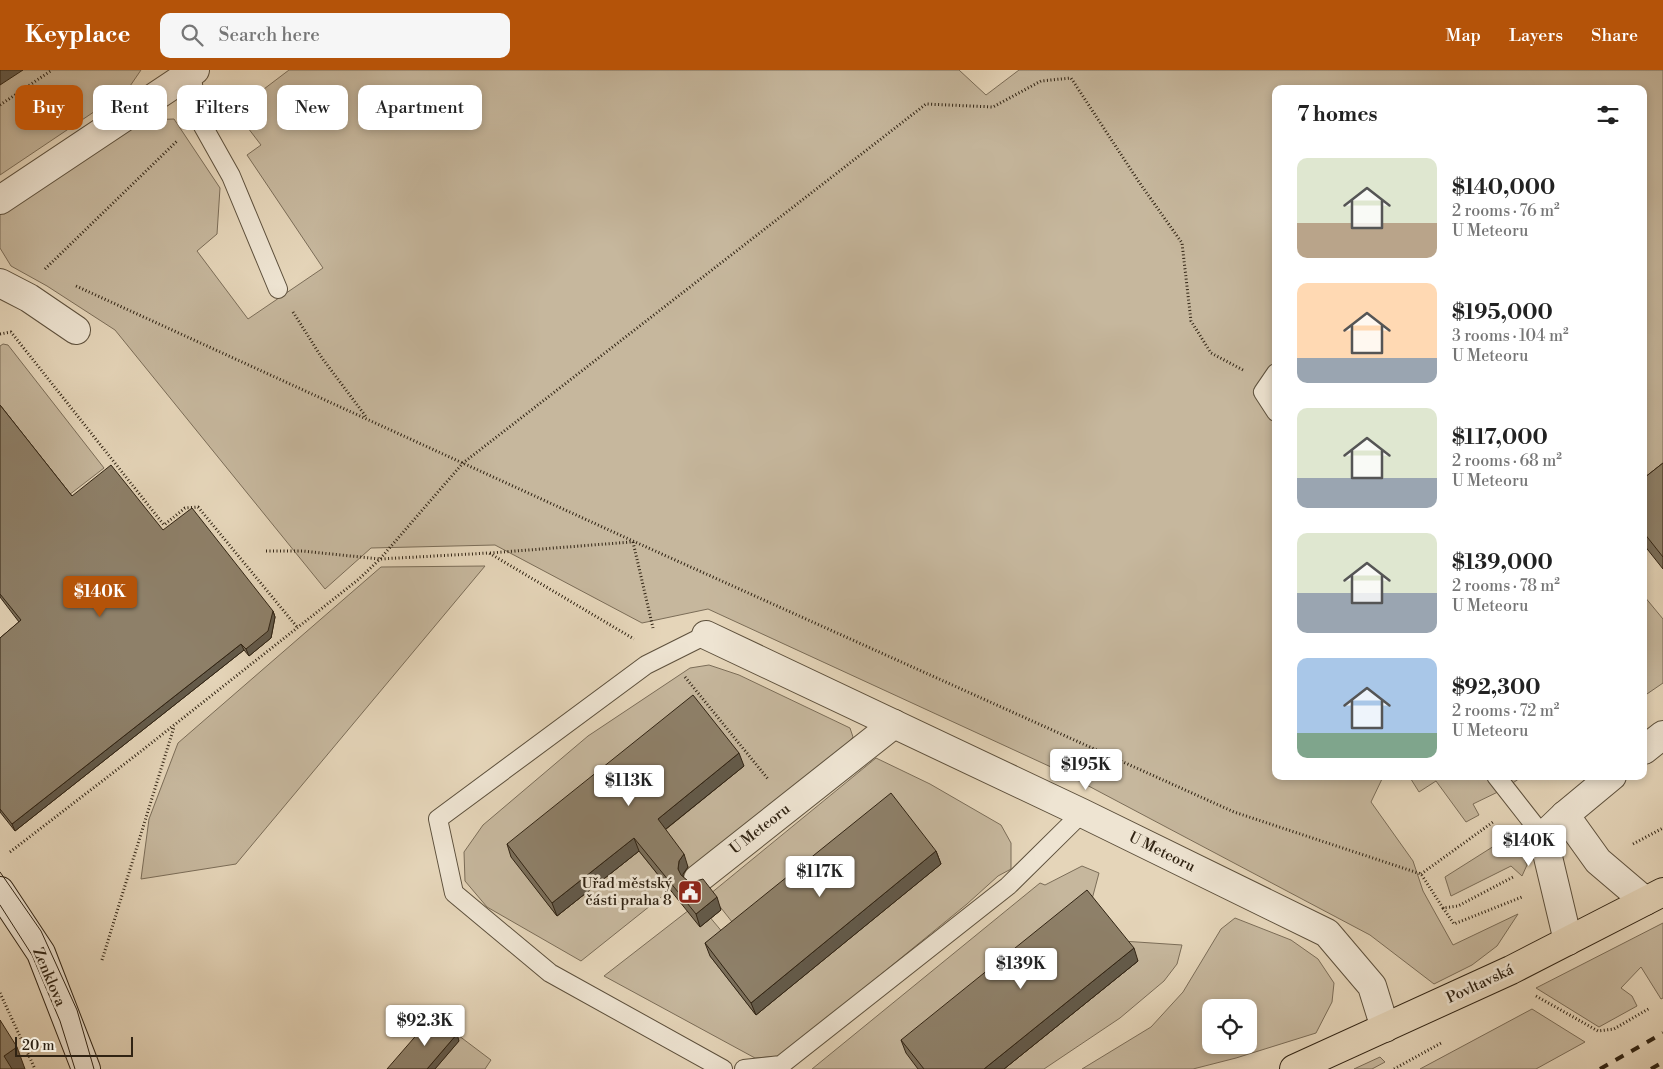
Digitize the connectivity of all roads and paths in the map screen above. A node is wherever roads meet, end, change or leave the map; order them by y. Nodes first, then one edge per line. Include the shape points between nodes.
1 (52, 70) edge
2 (192, 71) edge
3 (194, 85) edge
4 (0, 105) edge
5 (188, 130) edge
6 (205, 130) edge
7 (0, 200) edge
8 (44, 271) dead end
9 (0, 283) edge
10 (71, 283) dead end
11 (278, 288) joint
12 (76, 330) dead end
13 (0, 334) edge
14 (1244, 371) dead end
15 (1272, 379) edge
16 (1272, 406) edge
17 (368, 420) junction
18 (462, 464) junction
19 (633, 541) junction
20 (266, 551) dead end
21 (490, 553) junction
22 (380, 559) junction
23 (297, 627) junction
24 (653, 628) dead end
25 (706, 636) joint
26 (636, 640) dead end
27 (668, 655) junction
28 (894, 724) junction
29 (174, 726) junction
30 (1663, 735) edge
31 (1647, 748) edge
32 (1607, 780) edge
33 (1500, 782) edge
34 (1518, 804) junction
35 (790, 806) junction
36 (1082, 813) junction
37 (1565, 815) junction
38 (1663, 828) edge
39 (1543, 836) junction
40 (1628, 846) dead end
41 (10, 852) dead end
42 (1421, 874) junction
43 (1513, 877) dead end
44 (698, 879) edge
45 (0, 891) edge
46 (1526, 895) dead end
47 (1654, 896) edge
48 (1443, 908) junction
49 (1568, 941) junction
50 (102, 960) dead end
51 (1511, 970) junction
52 (0, 993) edge
53 (1650, 1008) dead end
54 (1385, 1028) junction
55 (35, 1069) edge
56 (86, 1069) edge
57 (723, 1069) edge
58 (744, 1069) edge
59 (1294, 1069) edge

1 - 4 path
2 - 3 lane
2 - 7 street
5 - 8 path
6 - 11 lane via 231,176
9 - 12 street
10 - 17 path
11 - 17 path via 322,358
13 - 23 path via 11,332 164,524 185,508 198,507
14 - 18 path via 1211,353 1191,320 1182,243 1071,78 1041,81 993,107 926,104
15 - 16 lane via 1263,392
17 - 18 path
18 - 19 path
18 - 22 path
19 - 21 path
19 - 24 path
19 - 42 path via 1234,812
20 - 22 path via 302,551
21 - 22 path
21 - 26 path
22 - 23 path
23 - 29 path
25 - 27 lane
25 - 28 street, U Meteoru
27 - 35 path
27 - 57 lane via 646,665 438,819 454,893 550,973
28 - 35 street, U Meteoru
28 - 36 street, U Meteoru
29 - 41 path
29 - 50 path
30 - 31 street
32 - 37 street
33 - 34 lane
34 - 39 lane
34 - 42 path
35 - 44 street, U Meteoru
36 - 54 street, U Meteoru via 1327,933 1372,986
36 - 58 lane via 1008,886 781,1065
37 - 39 street
37 - 47 street via 1598,861
38 - 40 path
39 - 49 street
42 - 48 path
43 - 48 path via 1458,906
45 - 56 street, Zenklova via 41,953
46 - 48 path via 1454,924
47 - 49 main road, Povltavská
49 - 51 main road, Povltavská
51 - 53 path via 1531,993 1598,1031 1614,1029
51 - 54 main road, Povltavská
52 - 55 path
54 - 59 main road, Povltavská

